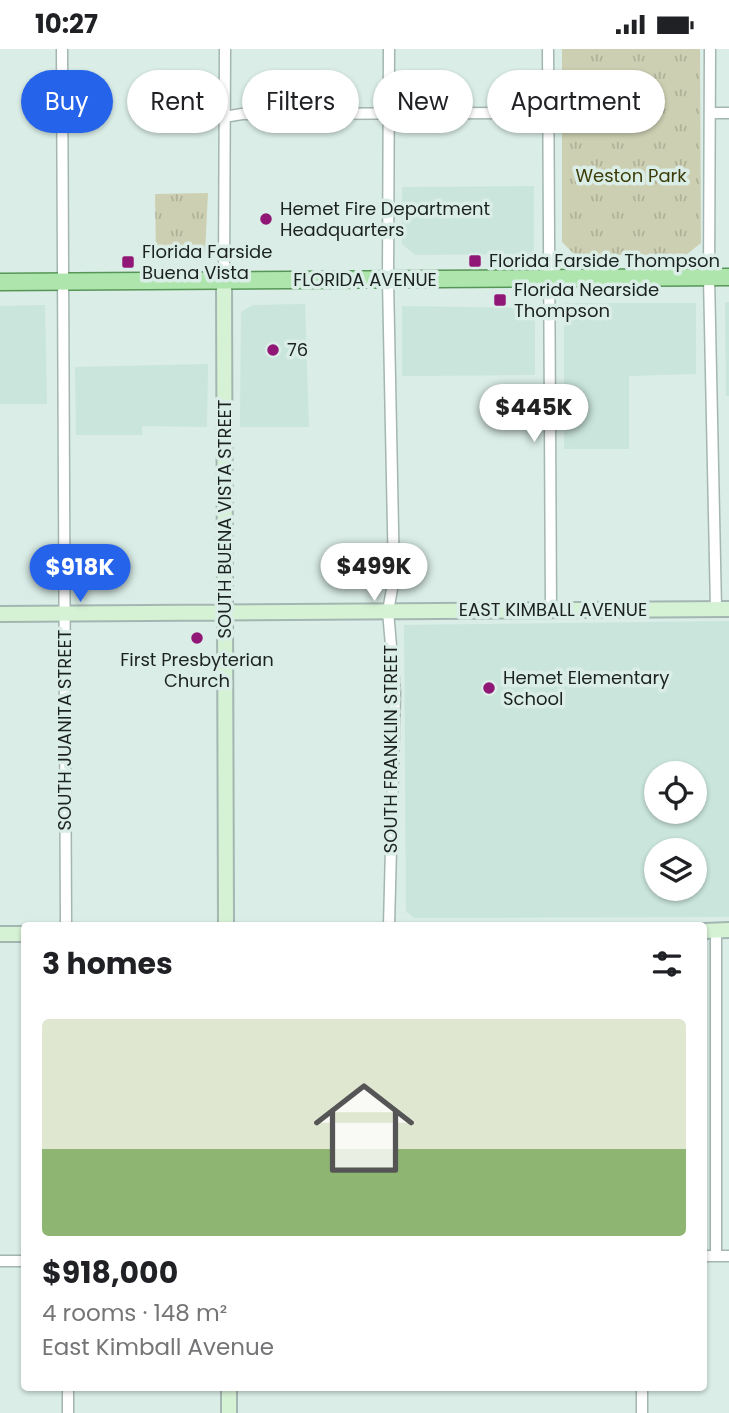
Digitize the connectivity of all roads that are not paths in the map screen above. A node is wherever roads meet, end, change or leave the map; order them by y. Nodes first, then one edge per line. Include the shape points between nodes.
1 (62, 49) edge
2 (225, 49) edge
3 (389, 49) edge
4 (548, 49) edge
5 (710, 49) edge
6 (225, 70) edge
7 (389, 70) edge
8 (548, 70) edge
9 (373, 113) edge
10 (710, 113) junction
11 (729, 113) edge
12 (228, 117) edge
13 (224, 133) edge
14 (388, 133) edge
15 (548, 133) edge
16 (709, 277) junction
17 (729, 277) edge
18 (548, 278) junction
19 (388, 280) junction
20 (224, 281) junction
21 (0, 282) edge
22 (63, 282) junction
23 (723, 609) edge
24 (551, 610) junction
25 (388, 611) junction
26 (224, 612) junction
27 (64, 613) junction
28 (0, 614) edge
29 (66, 922) edge
30 (226, 922) edge
31 (389, 922) edge
32 (716, 930) edge
33 (0, 934) edge
34 (21, 934) edge
35 (729, 1255) edge
36 (707, 1256) edge
37 (716, 1256) junction
38 (0, 1261) edge
39 (21, 1261) edge
40 (68, 1391) edge
41 (229, 1391) edge
42 (642, 1391) edge
43 (68, 1413) edge
44 (229, 1413) edge
45 (642, 1413) edge

1 - 22 street, SOUTH JUANITA STREET
2 - 6 street
3 - 7 street, SOUTH FRANKLIN STREET
4 - 8 street
5 - 10 street
9 - 12 street
10 - 11 street
10 - 16 street
13 - 20 street
14 - 19 street, SOUTH FRANKLIN STREET
15 - 18 street
16 - 17 main road, FLORIDA AVENUE
16 - 18 main road, FLORIDA AVENUE
16 - 23 street
18 - 19 main road, FLORIDA AVENUE
18 - 24 street
19 - 20 main road, FLORIDA AVENUE
19 - 25 street, SOUTH FRANKLIN STREET via 394,578
20 - 22 main road, FLORIDA AVENUE
20 - 26 street, SOUTH BUENA VISTA STREET
21 - 22 main road, FLORIDA AVENUE
22 - 27 street, SOUTH JUANITA STREET
23 - 24 street, EAST KIMBALL AVENUE
24 - 25 street, EAST KIMBALL AVENUE
25 - 26 street, EAST KIMBALL AVENUE
25 - 31 street, SOUTH FRANKLIN STREET via 395,692
26 - 27 street, EAST KIMBALL AVENUE
26 - 30 street, SOUTH BUENA VISTA STREET
27 - 28 street, EAST KIMBALL AVENUE
27 - 29 street, SOUTH JUANITA STREET
32 - 37 street
33 - 34 street
35 - 37 street
36 - 37 street
38 - 39 street
40 - 43 street
41 - 44 street
42 - 45 street

